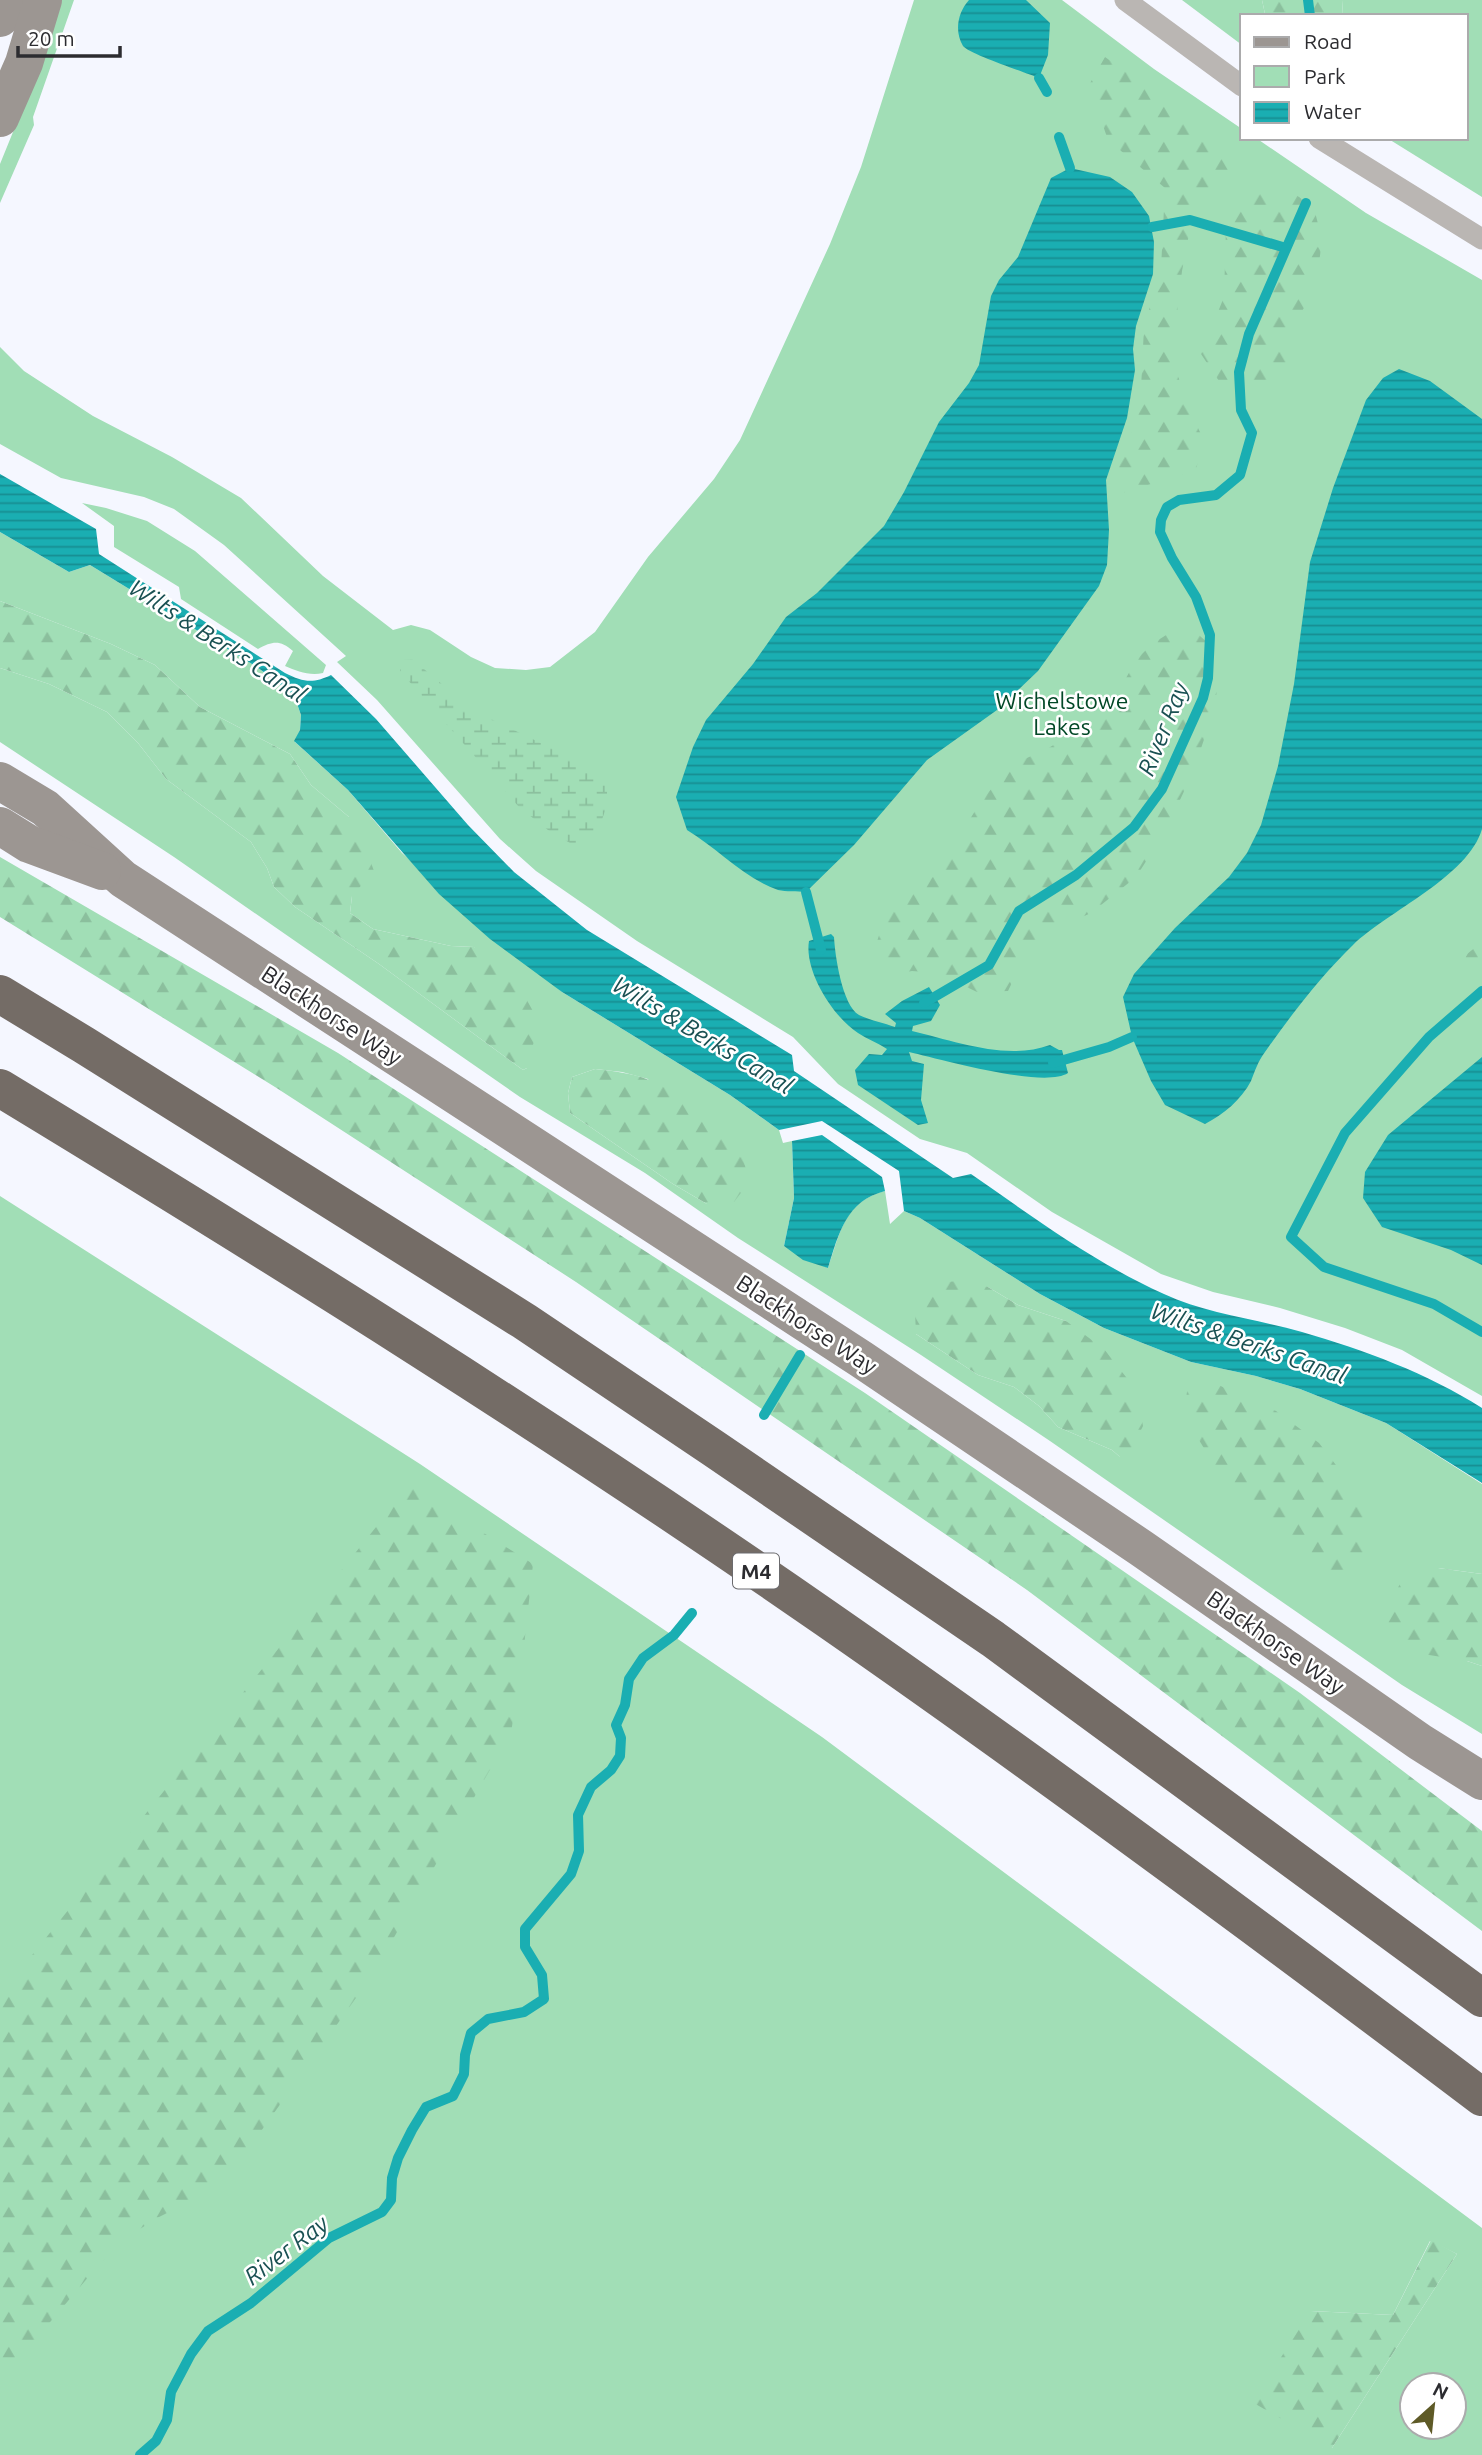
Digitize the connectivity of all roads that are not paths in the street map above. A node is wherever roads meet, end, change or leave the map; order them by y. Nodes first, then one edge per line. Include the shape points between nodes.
1 (5, 0) edge
2 (43, 0) edge
3 (1125, 0) edge
4 (0, 18) edge
5 (1240, 85) edge
6 (0, 118) edge
7 (1322, 140) edge
8 (1482, 239) edge
9 (0, 781) edge
10 (0, 827) edge
11 (123, 879) junction
12 (0, 995) edge
13 (0, 1088) edge
14 (1482, 1781) edge
15 (1482, 1998) edge
16 (1482, 2097) edge

1 - 4 main road
2 - 6 main road via 24,63
3 - 5 lane
7 - 8 lane
9 - 11 main road, Blackhorse Way via 45,808
10 - 11 main road, Blackhorse Way via 29,844
11 - 14 main road, Blackhorse Way via 861,1359
12 - 15 highway via 512,1314 713,1448 993,1639
13 - 16 highway, M4 via 480,1386 826,1618 1284,1948

